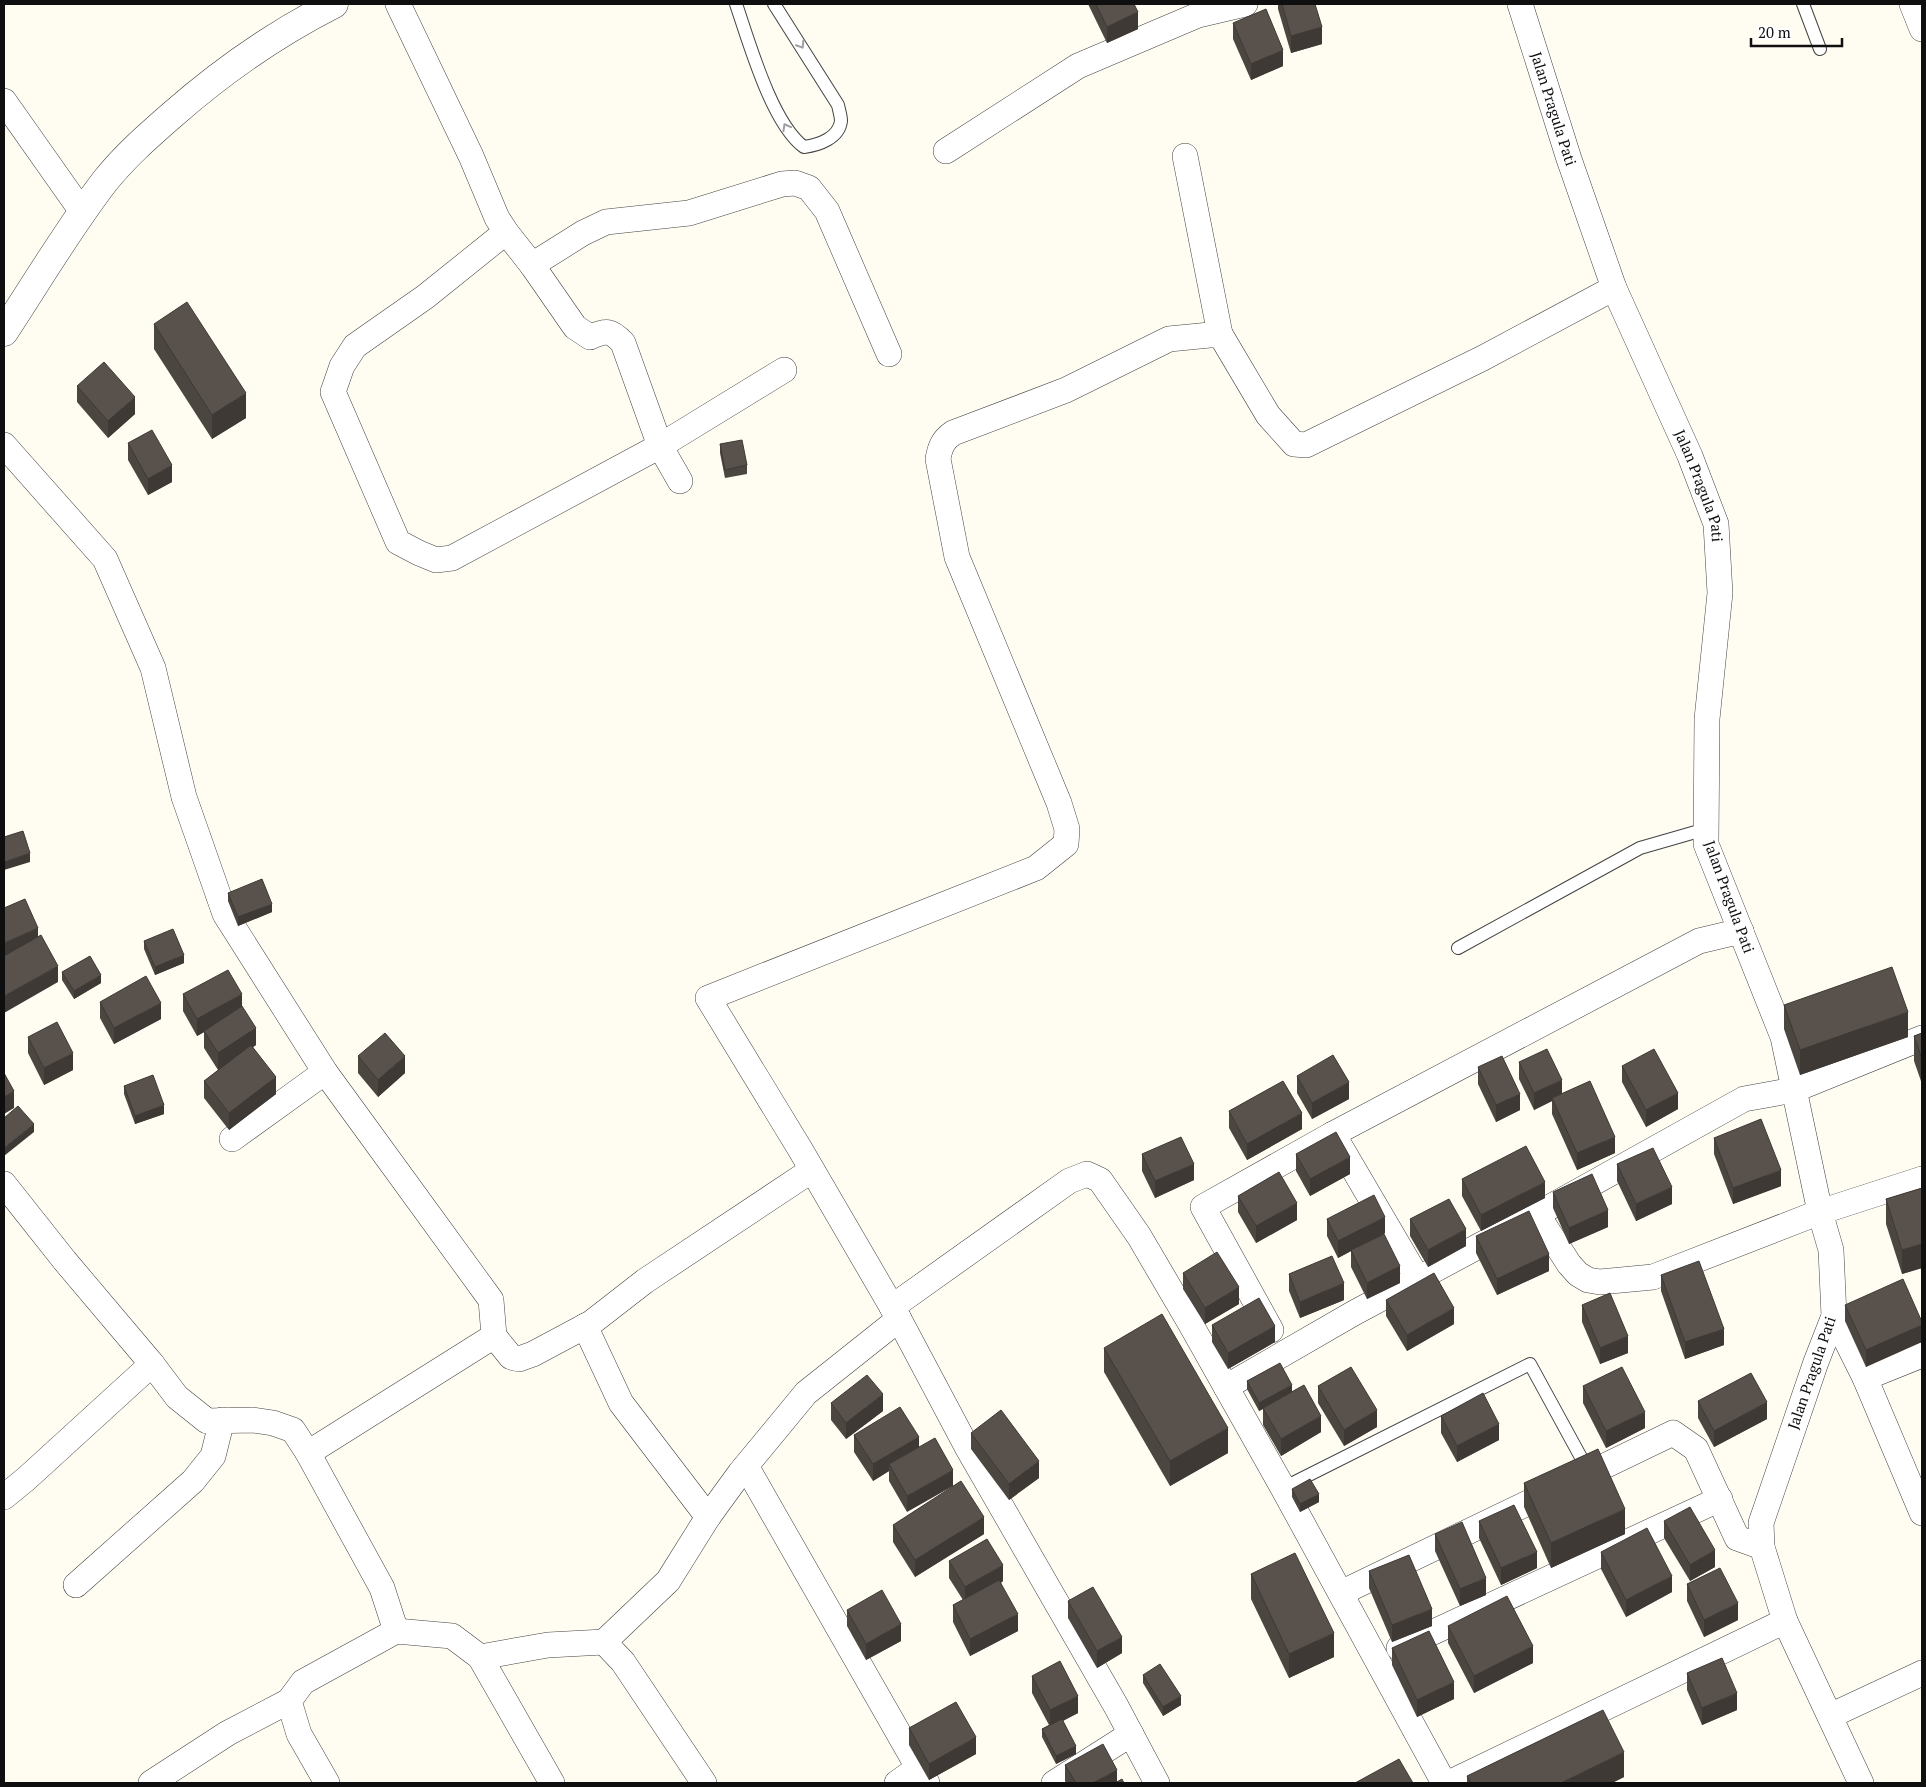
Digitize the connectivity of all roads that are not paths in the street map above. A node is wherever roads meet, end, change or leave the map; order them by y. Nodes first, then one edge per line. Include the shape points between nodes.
1 (334, 4) edge
2 (398, 4) edge
3 (736, 4) edge
4 (774, 4) edge
5 (1245, 4) edge
6 (1520, 4) edge
7 (1803, 4) edge
8 (1912, 4) edge
9 (1922, 29) edge
10 (1820, 49) dead end
11 (4, 101) edge
12 (946, 152) dead end
13 (1185, 156) dead end
14 (83, 213) junction
15 (506, 232) junction
16 (532, 265) junction
17 (1614, 288) junction
18 (4, 332) edge
19 (1220, 334) junction
20 (889, 354) dead end
21 (784, 370) dead end
22 (4, 445) edge
23 (660, 446) junction
24 (680, 481) dead end
25 (1706, 829) junction
26 (1741, 931) junction
27 (1458, 948) dead end
28 (1922, 1038) edge
29 (325, 1072) junction
30 (1794, 1090) junction
31 (1333, 1134) junction
32 (232, 1139) dead end
33 (812, 1170) junction
34 (1922, 1179) edge
35 (4, 1184) edge
36 (1820, 1212) junction
37 (1538, 1214) junction
38 (1418, 1279) junction
39 (896, 1313) junction
40 (1834, 1316) junction
41 (585, 1326) junction
42 (494, 1336) junction
43 (1284, 1354) junction
44 (1922, 1355) edge
45 (152, 1364) junction
46 (1865, 1378) junction
47 (1226, 1388) junction
48 (222, 1420) junction
49 (308, 1453) junction
50 (746, 1466) junction
51 (1590, 1473) junction
52 (1283, 1488) junction
53 (4, 1497) edge
54 (1720, 1499) junction
55 (1922, 1513) edge
56 (708, 1517) junction
57 (1762, 1547) junction
58 (76, 1585) dead end
59 (1340, 1593) junction
60 (1784, 1621) junction
61 (396, 1631) junction
62 (604, 1642) junction
63 (480, 1657) junction
64 (1376, 1658) junction
65 (1922, 1673) edge
66 (289, 1701) junction
67 (1830, 1716) junction
68 (1131, 1734) junction
69 (922, 1776) edge
70 (693, 1780) edge
71 (151, 1783) edge
72 (327, 1783) edge
73 (552, 1783) edge
74 (897, 1783) edge
75 (1054, 1783) edge
76 (1157, 1783) edge
77 (1444, 1783) edge
78 (1449, 1783) edge
79 (1862, 1783) edge

1 - 14 street via 246,55 192,97 135,147
2 - 15 street
4 -> 3 lane via 838,105 841,121 834,135 816,145 804,146 789,133 759,74
5 - 12 street via 1198,15 1078,66
6 - 17 street, Jalan Pragula Pati
7 - 10 lane
8 - 9 street
11 - 14 street
13 - 19 street
14 - 18 street
15 - 16 street
15 - 23 street via 425,297 355,346 342,366 333,392 398,542 436,560 452,558
16 - 20 street via 606,222 690,213 782,184 795,184 809,188 827,211
16 - 23 street via 575,327 590,337 604,331 615,334 623,343
17 - 19 street via 1483,358 1306,445 1294,444 1268,415
17 - 25 street, Jalan Pragula Pati via 1690,456 1716,524 1720,593 1707,719
19 - 33 street via 1169,339 1066,390 953,433 940,446 938,459 957,557 1059,803 1066,829 1066,844 1036,868 708,998
21 - 23 street
22 - 29 street via 105,559 153,668 184,797 225,914
23 - 24 street
25 - 26 street, Jalan Pragula Pati via 1706,844
25 - 27 lane via 1640,848
26 - 30 street, Jalan Pragula Pati via 1783,1037
26 - 31 street via 1700,941
28 - 30 street
29 - 32 street
29 - 42 street via 491,1300
30 - 36 street, Jalan Pragula Pati
30 - 37 street via 1744,1099
31 - 38 street
31 - 43 street via 1203,1207
33 - 39 street
33 - 41 street via 645,1281
34 - 36 street
35 - 45 street
36 - 37 street via 1652,1277 1600,1282 1578,1274
36 - 40 street, Jalan Pragula Pati via 1831,1250
37 - 38 street
38 - 43 street
39 - 47 street via 1068,1180 1087,1174 1100,1180 1139,1236
39 - 50 street via 806,1393
39 - 68 street via 967,1447
40 - 46 street
40 - 57 street, Jalan Pragula Pati via 1762,1523
41 - 42 street via 519,1359 511,1357
41 - 56 street via 621,1404
42 - 49 street
43 - 47 street
44 - 46 street
45 - 48 street via 177,1397 207,1421
45 - 53 street
46 - 55 street
47 - 52 street
48 - 49 street via 253,1420 293,1430
48 - 58 street via 213,1456 193,1481
49 - 61 street via 382,1588
50 - 56 street
50 - 69 street
51 - 52 lane via 1530,1364
51 - 54 street via 1673,1433 1696,1449
51 - 59 street
52 - 59 street
54 - 57 street via 1737,1538
54 - 64 street
56 - 62 street via 668,1581
57 - 60 street, Jalan Pragula Pati
59 - 64 street
60 - 67 street, Jalan Pragula Pati
60 - 78 street
61 - 63 street via 452,1636
61 - 66 street via 303,1682
62 - 63 street via 548,1645
62 - 70 street via 623,1662
63 - 73 street
64 - 77 street
65 - 67 street
66 - 71 street via 228,1733
66 - 72 street via 299,1734
67 - 79 street, Jalan Pragula Pati
68 - 75 street
68 - 76 street
69 - 74 street

